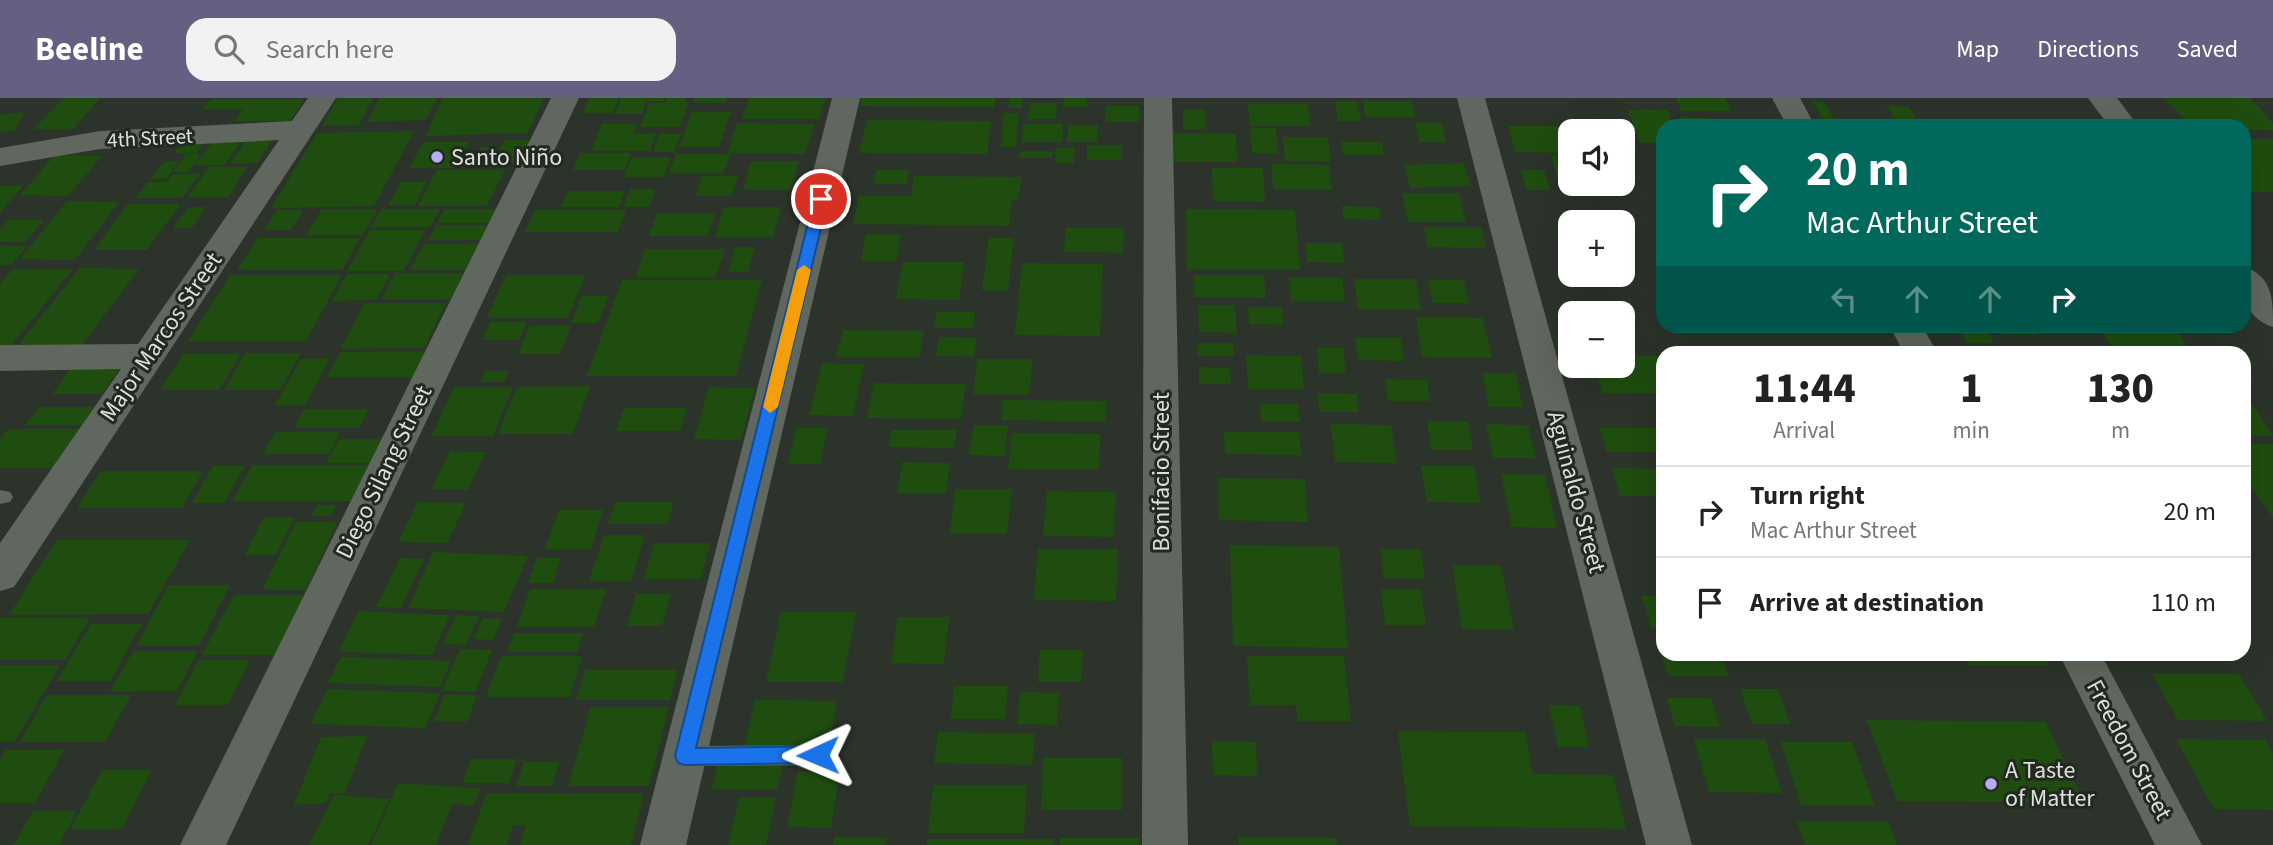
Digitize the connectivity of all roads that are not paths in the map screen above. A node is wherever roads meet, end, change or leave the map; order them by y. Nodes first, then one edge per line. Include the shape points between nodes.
1 (322, 98) edge
2 (565, 98) edge
3 (846, 98) edge
4 (1158, 98) edge
5 (1471, 98) edge
6 (1786, 98) edge
7 (2102, 98) edge
8 (1797, 119) edge
9 (2118, 119) edge
10 (301, 130) junction
11 (0, 156) edge
12 (2251, 287) edge
13 (2273, 315) edge
14 (148, 356) junction
15 (0, 358) edge
16 (6, 558) edge
17 (2083, 661) edge
18 (818, 755) dead end
19 (685, 756) junction
20 (203, 845) edge
21 (663, 845) edge
22 (1165, 845) edge
23 (1669, 845) edge
24 (2179, 845) edge

1 - 10 street, Major Marcos Street
2 - 20 street, Diego Silang Street
3 - 19 street
4 - 22 street, Bonifacio Street
5 - 23 street, Aguinaldo Street
6 - 8 street
7 - 9 street
10 - 11 street, 4th Street via 100,140
10 - 14 street, Major Marcos Street
12 - 13 street
14 - 15 street
14 - 16 street, Major Marcos Street
17 - 24 street, Freedom Street
18 - 19 lane
19 - 21 street

